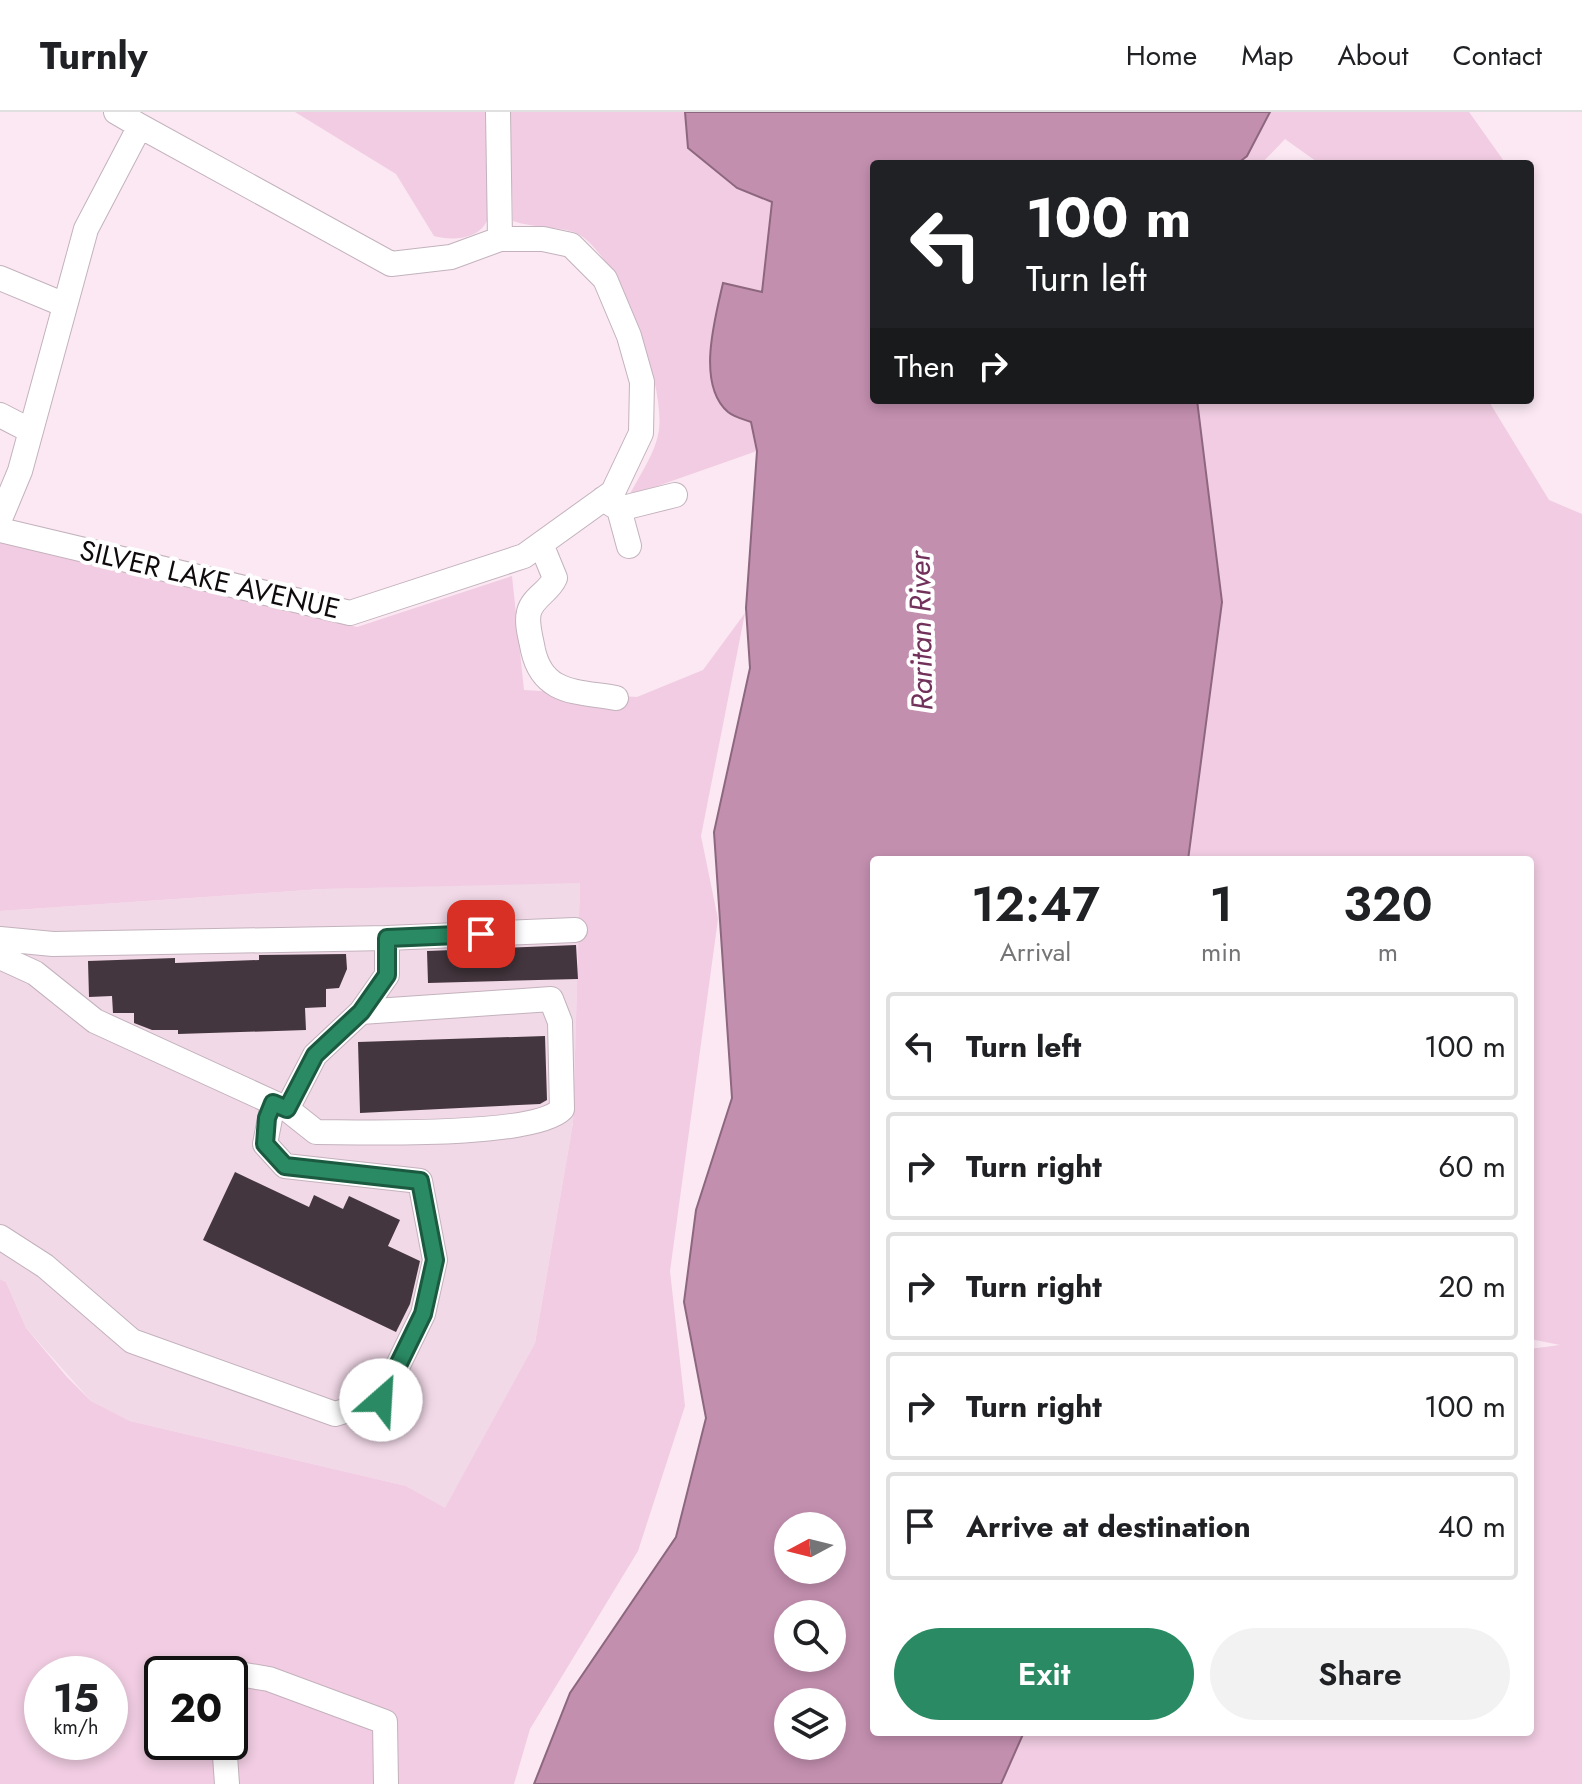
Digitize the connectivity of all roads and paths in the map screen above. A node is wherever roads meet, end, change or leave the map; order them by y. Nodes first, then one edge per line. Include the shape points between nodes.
1 (116, 112) edge
2 (498, 112) edge
3 (140, 126) junction
4 (500, 239) junction
5 (0, 278) edge
6 (65, 305) junction
7 (0, 415) edge
8 (31, 431) junction
9 (675, 495) dead end
10 (611, 504) junction
11 (0, 519) edge
12 (0, 530) edge
13 (541, 544) junction
14 (629, 546) dead end
15 (616, 698) dead end
16 (575, 930) dead end
17 (387, 938) junction
18 (0, 939) edge
19 (0, 957) edge
20 (361, 1012) junction
21 (280, 1106) junction
22 (0, 1237) edge
23 (248, 1676) edge
24 (225, 1760) edge
25 (227, 1784) edge
26 (386, 1784) edge

1 - 3 street
2 - 4 street
3 - 4 street via 391,264 451,257
3 - 6 street via 86,229
4 - 10 street, SILVER LAKE AVENUE via 571,245 605,279 629,336 642,382 641,433
5 - 6 street
6 - 8 street
7 - 8 street
8 - 11 street
9 - 10 street
10 - 13 street, SILVER LAKE AVENUE
10 - 14 street
12 - 13 street, SILVER LAKE AVENUE via 350,613 524,556
13 - 15 street via 555,578 529,612 538,670 550,683
16 - 17 street
17 - 18 street via 53,944
17 - 20 street via 387,975
19 - 21 street via 35,973 95,1021
20 - 21 street via 315,1055
20 - 21 street via 551,999 560,1022 562,1109 554,1118 490,1129 316,1132
21 - 22 street via 267,1118 265,1144 285,1166 420,1181 435,1260 423,1314 381,1400 335,1414 132,1341 45,1266
23 - 26 street via 385,1722
24 - 25 street

